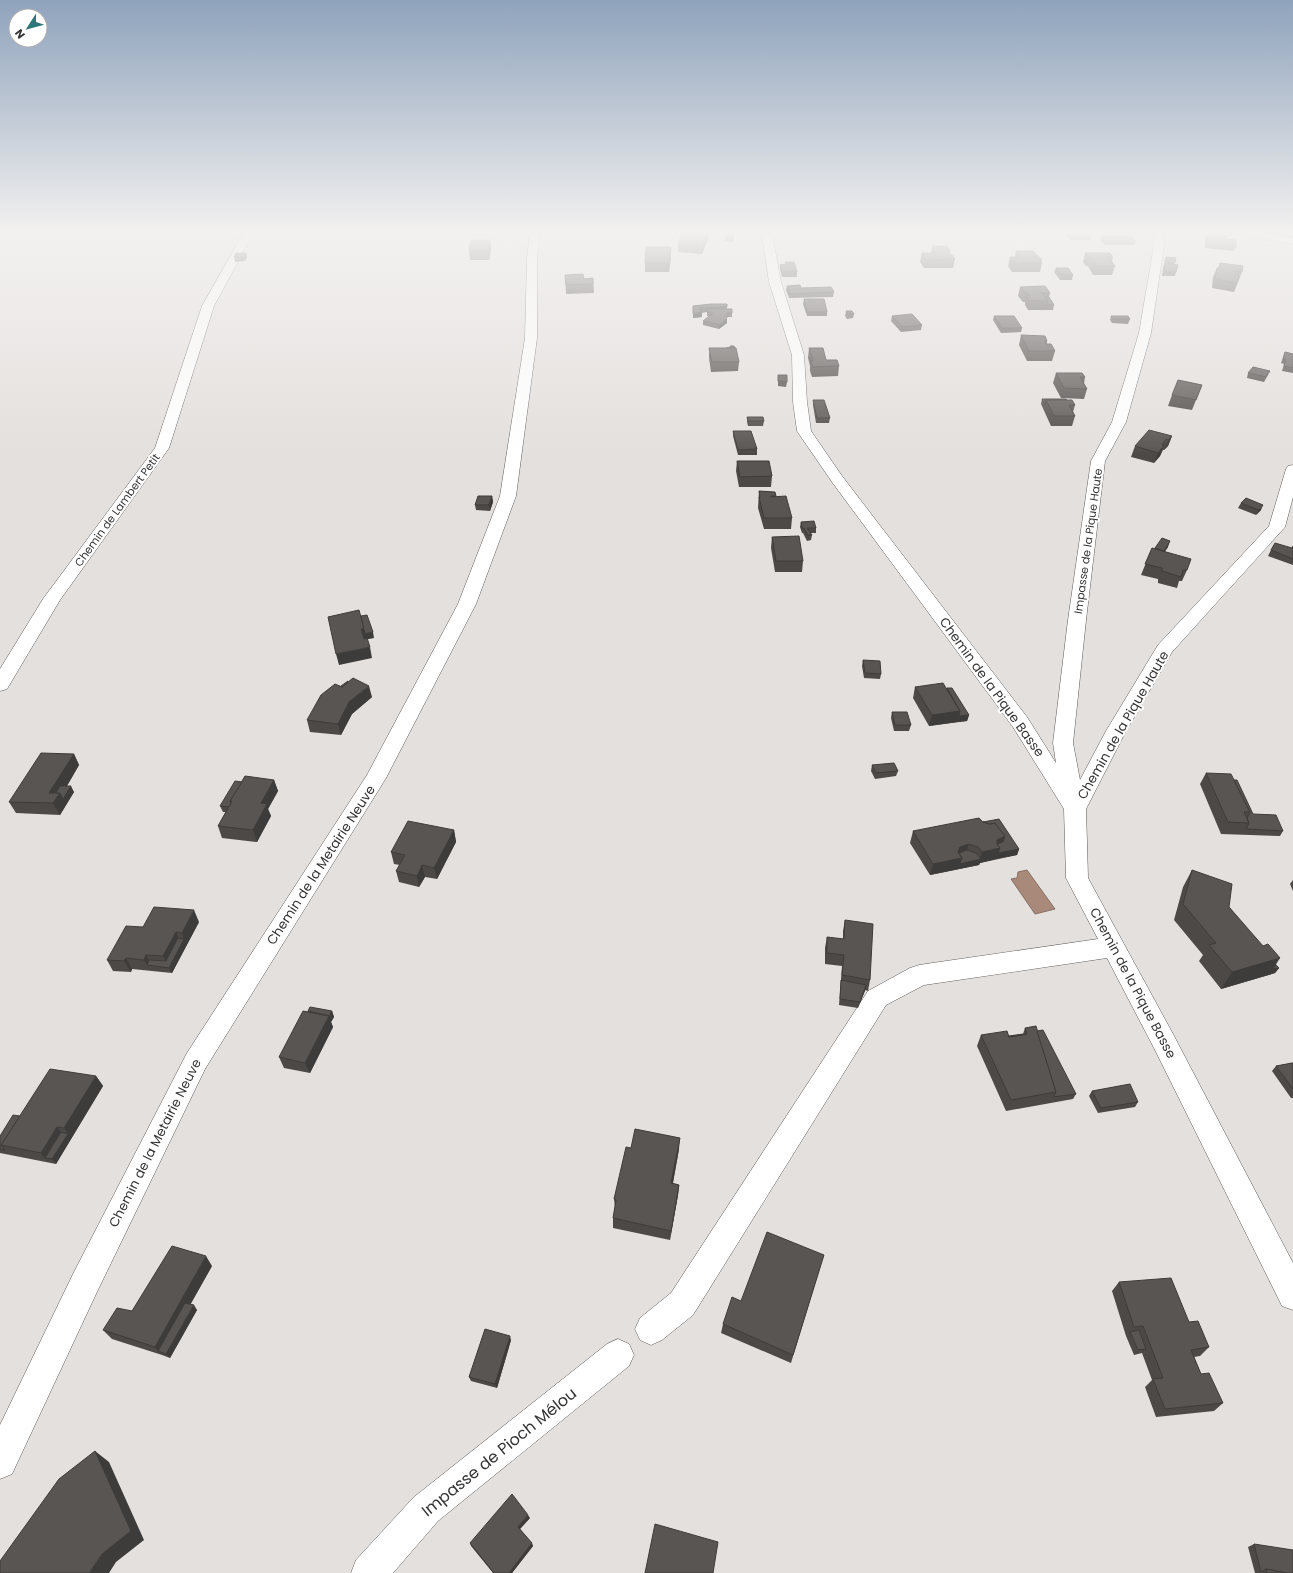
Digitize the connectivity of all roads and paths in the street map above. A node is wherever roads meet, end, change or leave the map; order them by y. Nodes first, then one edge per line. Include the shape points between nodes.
1 (208, 307) edge
2 (531, 307) edge
3 (783, 307) edge
4 (1149, 307) edge
5 (1293, 469) edge
6 (0, 685) edge
7 (1075, 809) junction
8 (1113, 947) junction
9 (1293, 1295) edge
10 (651, 1329) dead end
11 (618, 1355) dead end
12 (0, 1462) edge
13 (369, 1573) edge

1 - 6 street, Chemin de Lambert Petit via 162,448 52,599
2 - 12 street, Chemin de la Metairie Neuve via 531,338 508,496 467,604 376,778 196,1061
3 - 7 street, Chemin de la Pique Basse via 798,355 804,431 837,479 1020,722
4 - 7 street, Impasse de la Pique Haute via 1145,333 1120,422 1098,461 1063,743
5 - 7 street, Chemin de la Pique Haute via 1277,527 1164,649 1116,731
7 - 8 street, Chemin de la Pique Basse via 1077,878
8 - 9 street, Chemin de la Pique Basse
8 - 10 street via 919,975 877,998 682,1304
11 - 13 street, Impasse de Pioch Mélou via 426,1509

